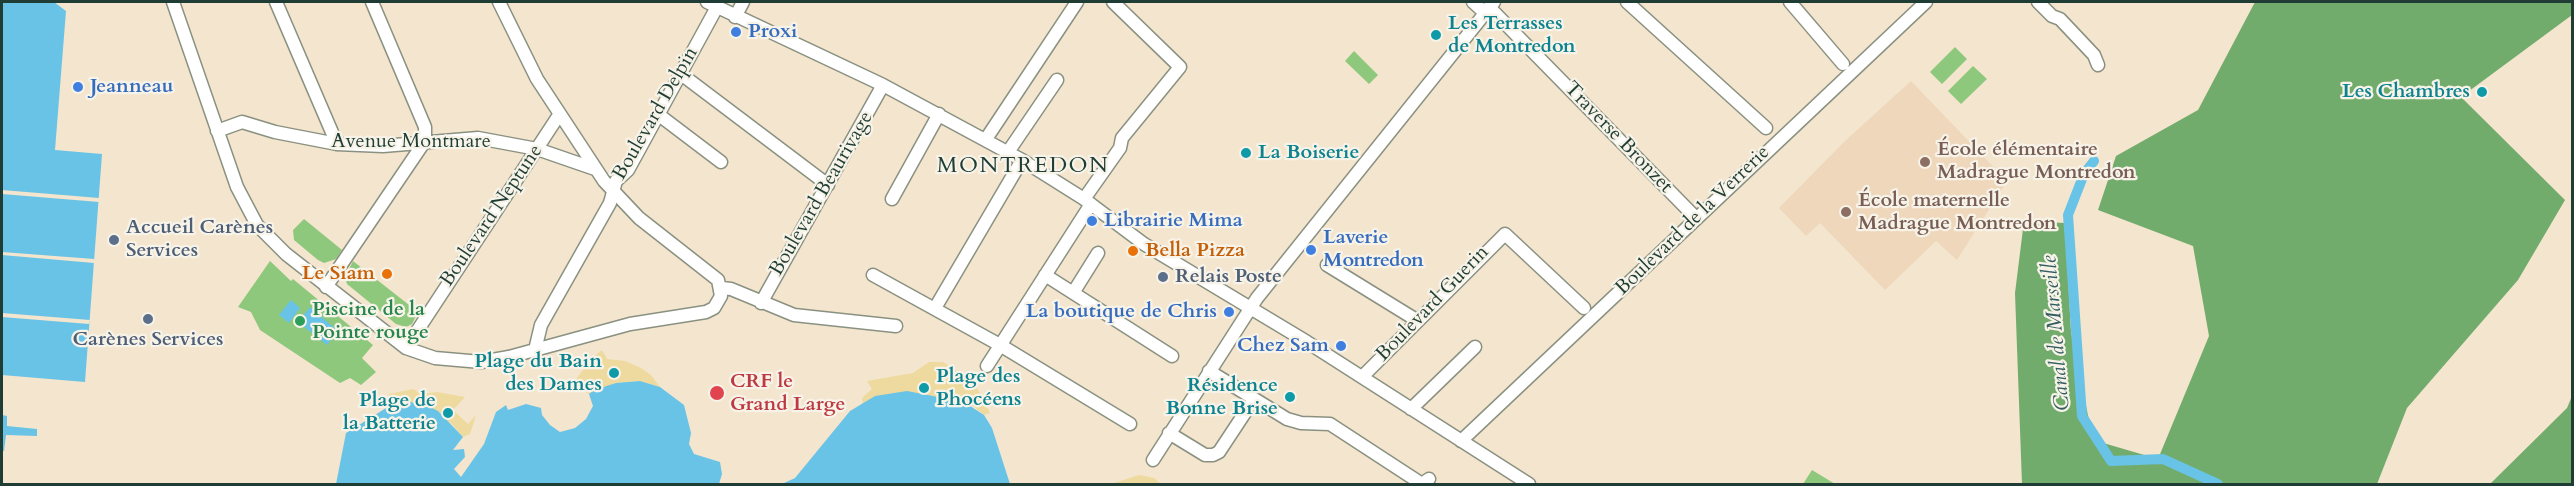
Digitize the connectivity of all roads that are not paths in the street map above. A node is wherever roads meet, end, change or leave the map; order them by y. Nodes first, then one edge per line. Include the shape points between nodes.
1 (173, 2) edge
2 (276, 2) edge
3 (372, 2) edge
4 (499, 2) edge
5 (744, 2) edge
6 (1077, 2) edge
7 (1113, 2) edge
8 (1473, 2) edge
9 (1627, 2) edge
10 (1790, 2) edge
11 (1924, 2) edge
12 (2038, 2) edge
13 (2046, 2) edge
14 (712, 4) edge
15 (1489, 7) edge
16 (735, 17) junction
17 (2060, 19) junction
18 (1843, 64) dead end
19 (2098, 65) dead end
20 (681, 74) junction
21 (1057, 80) dead end
22 (883, 85) junction
23 (659, 114) junction
24 (939, 114) junction
25 (559, 115) junction
26 (1766, 128) dead end
27 (217, 131) junction
28 (986, 139) junction
29 (425, 141) junction
30 (337, 144) junction
31 (537, 150) junction
32 (1008, 152) junction
33 (1022, 160) junction
34 (721, 162) dead end
35 (595, 169) junction
36 (828, 185) junction
37 (613, 192) junction
38 (892, 199) dead end
39 (1088, 202) junction
40 (1696, 218) junction
41 (1098, 253) dead end
42 (1327, 265) dead end
43 (334, 275) junction
44 (873, 275) dead end
45 (1045, 275) junction
46 (326, 287) junction
47 (722, 288) junction
48 (1073, 293) junction
49 (761, 303) junction
50 (938, 303) dead end
51 (351, 305) junction
52 (1250, 308) junction
53 (1584, 308) dead end
54 (1418, 321) junction
55 (896, 326) dead end
56 (1000, 345) junction
57 (1475, 346) dead end
58 (406, 348) junction
59 (535, 350) junction
60 (1172, 356) dead end
61 (987, 366) dead end
62 (1209, 371) junction
63 (1362, 377) junction
64 (1254, 399) junction
65 (1411, 409) junction
66 (1130, 424) dead end
67 (1169, 433) junction
68 (1461, 441) junction
69 (1153, 460) dead end
70 (1429, 479) dead end
71 (1529, 484) edge

1 - 27 street
2 - 30 street
3 - 29 street via 425,127
4 - 25 street
5 - 16 street
6 - 28 street
7 - 39 street via 1180,67 1122,138
8 - 15 street, Traverse Bronzet
9 - 26 street
10 - 18 street
11 - 40 street, Boulevard de la Verrerie
12 - 17 street
13 - 17 street
14 - 16 street
14 - 20 street, Boulevard Delpin
15 - 40 street, Traverse Bronzet
15 - 52 street
16 - 22 street
17 - 19 street via 2094,55
20 - 23 street, Boulevard Delpin
20 - 36 street
21 - 32 street
22 - 24 street
22 - 36 street, Boulevard Beaurivage
23 - 34 street
23 - 37 street, Boulevard Delpin via 628,170 616,181
24 - 28 street
24 - 38 street
25 - 31 street, Boulevard Neptune
25 - 35 street
27 - 30 street, Avenue Montmare via 242,122
27 - 46 street via 237,187 257,225
28 - 32 street
29 - 30 street, Avenue Montmare via 383,146
29 - 31 street, Avenue Montmare via 478,138
29 - 43 street
31 - 35 street, Avenue Montmare
31 - 58 street, Boulevard Neptune
32 - 33 street
33 - 39 street
33 - 50 street
35 - 37 street
36 - 49 street, Boulevard Beaurivage
37 - 47 street via 639,218 714,274
37 - 59 street, Boulevard Delpin via 541,325
39 - 45 street
39 - 52 street via 1144,244
40 - 68 street, Boulevard de la Verrerie
41 - 48 street
42 - 54 street
43 - 46 street
43 - 51 street
44 - 56 street
45 - 48 street
45 - 56 street
46 - 51 street
47 - 49 street
47 - 59 street via 718,302 706,312 630,324
48 - 60 street
49 - 55 street via 797,316
51 - 58 street
52 - 62 street
52 - 63 street
53 - 54 street, Boulevard Guerin via 1504,234
54 - 63 street, Boulevard Guerin
56 - 61 street
56 - 66 street
57 - 65 street
58 - 59 street via 435,358 461,361 509,357
62 - 64 street
62 - 67 street
63 - 65 street
64 - 67 street via 1219,452 1213,455 1205,455
64 - 70 street via 1287,419 1330,424 1422,484
65 - 68 street
67 - 69 street
68 - 71 street

